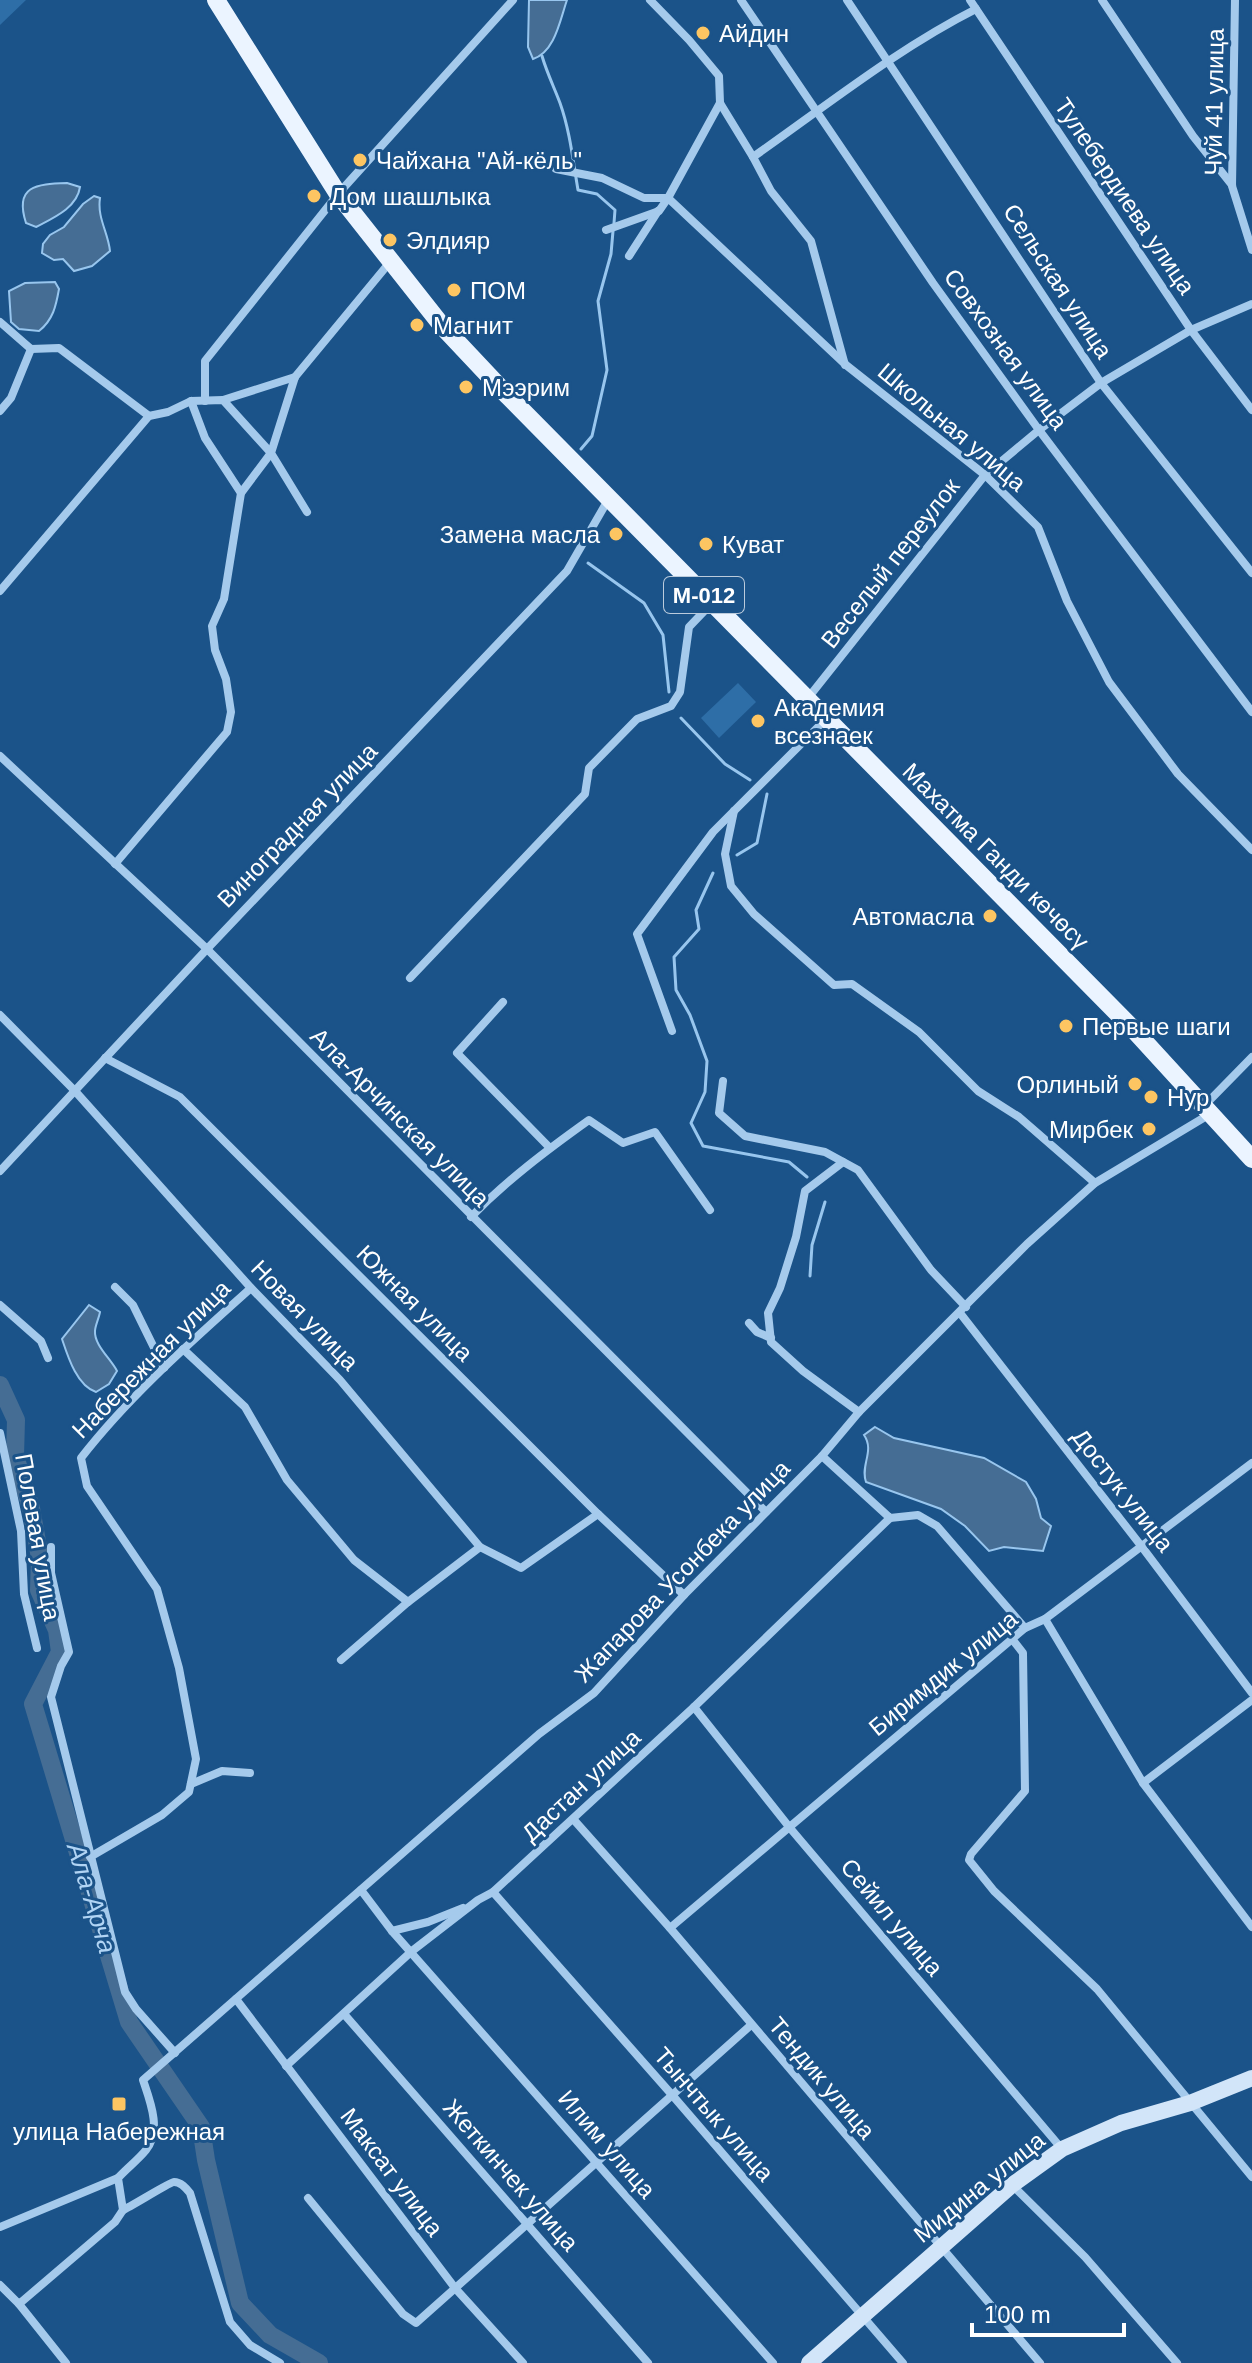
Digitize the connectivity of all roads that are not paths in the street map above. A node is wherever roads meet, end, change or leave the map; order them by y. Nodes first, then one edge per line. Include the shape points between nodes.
1 (216, 0) edge
2 (650, 0) edge
3 (741, 0) edge
4 (847, 0) edge
5 (970, 0) edge
6 (1102, 0) edge
7 (1235, 0) edge
8 (506, 2) edge
9 (976, 9) junction
10 (888, 61) junction
11 (720, 103) junction
12 (816, 112) junction
13 (753, 157) junction
14 (556, 169) dead end
15 (1232, 186) junction
16 (338, 194) junction
17 (668, 198) junction
18 (659, 211) junction
19 (606, 230) dead end
20 (1252, 250) edge
21 (629, 256) dead end
22 (390, 262) junction
23 (1252, 304) edge
24 (0, 322) edge
25 (1191, 330) junction
26 (31, 349) junction
27 (846, 365) junction
28 (295, 377) junction
29 (1101, 383) junction
30 (223, 400) junction
31 (191, 401) junction
32 (205, 401) junction
33 (1252, 410) edge
34 (0, 411) edge
35 (149, 416) junction
36 (1039, 430) junction
37 (271, 453) junction
38 (985, 475) junction
39 (241, 493) junction
40 (609, 498) junction
41 (307, 512) dead end
42 (1252, 573) edge
43 (0, 591) edge
44 (712, 603) junction
45 (807, 699) junction
46 (1252, 712) edge
47 (826, 718) junction
48 (0, 756) edge
49 (734, 811) junction
50 (1252, 850) edge
51 (115, 864) junction
52 (207, 949) junction
53 (410, 978) dead end
54 (503, 1002) dead end
55 (0, 1015) edge
56 (672, 1031) dead end
57 (1252, 1057) edge
58 (105, 1058) junction
59 (723, 1081) dead end
60 (75, 1091) junction
61 (1208, 1110) junction
62 (550, 1148) junction
63 (1249, 1149) edge
64 (843, 1162) junction
65 (0, 1171) edge
66 (1095, 1183) junction
67 (710, 1210) dead end
68 (471, 1217) junction
69 (115, 1287) dead end
70 (251, 1288) junction
71 (0, 1305) edge
72 (963, 1310) junction
73 (749, 1323) dead end
74 (771, 1338) junction
75 (183, 1349) junction
76 (48, 1358) dead end
77 (164, 1368) junction
78 (859, 1412) junction
79 (0, 1433) edge
80 (822, 1456) junction
81 (1252, 1463) edge
82 (766, 1512) junction
83 (598, 1514) junction
84 (890, 1518) junction
85 (51, 1547) dead end
86 (480, 1547) junction
87 (1142, 1547) junction
88 (684, 1595) junction
89 (408, 1602) junction
90 (1045, 1619) junction
91 (1025, 1628) junction
92 (1012, 1639) junction
93 (37, 1648) dead end
94 (341, 1660) dead end
95 (1252, 1693) edge
96 (1252, 1700) edge
97 (694, 1707) junction
98 (250, 1773) dead end
99 (1143, 1783) junction
100 (191, 1784) junction
101 (574, 1820) junction
102 (790, 1828) junction
103 (90, 1857) junction
104 (361, 1890) junction
105 (493, 1892) junction
106 (478, 1900) junction
107 (1252, 1927) edge
108 (670, 1928) junction
109 (392, 1931) junction
110 (412, 1951) junction
111 (236, 1999) junction
112 (344, 2014) junction
113 (751, 2025) junction
114 (175, 2053) junction
115 (286, 2066) junction
116 (1252, 2078) edge
117 (673, 2096) junction
118 (1190, 2103) junction
119 (1062, 2149) junction
120 (597, 2163) junction
121 (1252, 2177) edge
122 (118, 2178) junction
123 (1012, 2185) junction
124 (308, 2198) dead end
125 (123, 2210) junction
126 (527, 2225) junction
127 (0, 2227) edge
128 (941, 2248) junction
129 (0, 2285) edge
130 (455, 2288) junction
131 (19, 2304) junction
132 (863, 2316) junction
133 (66, 2363) edge
134 (280, 2363) edge
135 (523, 2363) edge
136 (648, 2363) edge
137 (773, 2363) edge
138 (809, 2363) edge
139 (903, 2363) edge
140 (1040, 2363) edge
141 (1177, 2363) edge

1 - 16 main road, Махатма Ганди көчөсү / М-012
2 - 11 street via 719,76
3 - 12 street, Совхозная улица
4 - 10 street, Сельская улица
5 - 9 street, Тулебердиева улица
6 - 15 street
7 - 15 street, Чуй 41 улица
8 - 16 street
9 - 10 street
9 - 25 street, Тулебердиева улица
10 - 12 street
10 - 29 street, Сельская улица
11 - 13 street
11 - 17 street
12 - 13 street
12 - 36 street, Совхозная улица
13 - 27 street via 771,191 811,241
14 - 17 street via 602,178 644,198
15 - 20 street, Чуй 41 улица
16 - 22 main road, Махатма Ганди көчөсү / М-012
16 - 32 street via 205,361
17 - 18 street
17 - 27 street, Школьная улица
18 - 19 street
18 - 21 street
22 - 28 street
22 - 40 main road, Махатма Ганди көчөсү / М-012 via 443,327
23 - 25 street, Веселый переулок
24 - 26 street
25 - 29 street, Веселый переулок
25 - 33 street, Тулебердиева улица
26 - 34 street via 11,398
26 - 35 street via 59,348
27 - 38 street, Школьная улица
28 - 30 street
28 - 37 street
29 - 36 street, Веселый переулок
29 - 42 street, Сельская улица
30 - 32 street
30 - 37 street
31 - 32 street
31 - 35 street
31 - 39 street via 205,438
35 - 43 street
36 - 38 street, Веселый переулок
36 - 46 street, Совхозная улица
37 - 39 street
37 - 41 street
38 - 45 street, Веселый переулок
38 - 50 street, Школьная улица via 1038,527 1067,601 1109,682 1178,774
39 - 51 street via 224,599 212,626 231,712 227,732
40 - 44 main road, Махатма Ганди көчөсү / М-012
40 - 52 street, Виноградная улица via 567,571
44 - 45 main road, Махатма Ганди көчөсү / М-012
44 - 53 street via 689,627 680,692 671,706 637,719 589,768 585,794
45 - 47 main road, Махатма Ганди көчөсү / М-012
47 - 49 street
47 - 61 main road, Махатма Ганди көчөсү / М-012
48 - 51 street, Ала-Арчинская улица
49 - 56 street via 637,934
49 - 66 street via 725,854 731,886 754,914 834,985 852,984 919,1032 978,1091 1019,1117
51 - 52 street, Ала-Арчинская улица
52 - 58 street, Виноградная улица
52 - 68 street, Ала-Арчинская улица
54 - 62 street via 457,1053
55 - 60 street, Новая улица
57 - 61 street, Жапарова Усонбека улица
58 - 60 street, Виноградная улица
58 - 83 street, Южная улица via 180,1097
59 - 64 street via 719,1113 745,1136 825,1152
60 - 65 street, Виноградная улица
60 - 70 street, Новая улица
61 - 63 main road, Махатма Ганди көчөсү / М-012
61 - 66 street, Жапарова Усонбека улица
62 - 67 street via 589,1120 623,1143 655,1132
62 - 68 street
64 - 72 street, Достук улица via 858,1170
64 - 74 street via 805,1191 796,1237 768,1313
66 - 72 street, Жапарова Усонбека улица
68 - 82 street, Ала-Арчинская улица
69 - 77 street via 133,1305
70 - 75 street, Набережная улица
70 - 86 street, Новая улица via 340,1380
71 - 76 street via 41,1341
72 - 78 street, Жапарова Усонбека улица
72 - 87 street, Достук улица
73 - 74 street
74 - 78 street via 803,1371
75 - 77 street, Набережная улица
75 - 89 street via 245,1407 287,1480 354,1560
77 - 100 street, Набережная улица via 81,1458 87,1486 157,1589 196,1759
78 - 80 street, Жапарова Усонбека улица
79 - 93 street, Полевая улица via 21,1531 24,1594
80 - 82 street, Жапарова Усонбека улица
80 - 84 street
81 - 87 street, Биримдик улица
82 - 88 street, Жапарова Усонбека улица
83 - 86 street, Новая улица via 521,1568
83 - 88 street, Южная улица
84 - 91 street via 918,1515 937,1526
84 - 97 street, Дастан улица
85 - 103 street via 51,1573 69,1652 51,1697
86 - 89 street
87 - 90 street, Биримдик улица
87 - 95 street, Достук улица
88 - 104 street, Жапарова Усонбека улица via 594,1693 539,1734
89 - 94 street
90 - 91 street, Биримдик улица
90 - 99 street
91 - 92 street, Биримдик улица
92 - 102 street, Биримдик улица
92 - 118 street via 1023,1653 1025,1791 969,1860 994,1891 1097,1989
96 - 99 street
97 - 101 street, Дастан улица
97 - 102 street, Сейил улица
98 - 100 street via 222,1771
99 - 107 street
100 - 103 street via 189,1792 162,1815
101 - 105 street, Дастан улица
101 - 108 street, Тендик улица
102 - 108 street, Биримдик улица
102 - 119 street, Сейил улица
103 - 114 street via 125,1992
104 - 109 street, Илим улица
104 - 111 street, Жапарова Усонбека улица
105 - 106 street, Дастан улица
105 - 117 street, Тынчтык улица
106 - 109 street via 446,1916
106 - 110 street, Дастан улица
108 - 113 street, Тендик улица
109 - 110 street, Илим улица
110 - 112 street, Дастан улица
110 - 120 street, Илим улица
111 - 114 street, Жапарова Усонбека улица
111 - 115 street, Максат улица
112 - 115 street, Дастан улица
112 - 126 street, Жеткинчек улица
113 - 117 street
113 - 128 street, Тендик улица
114 - 122 street, Жапарова Усонбека улица via 143,2080 153,2111 153,2134 148,2148
115 - 130 street, Максат улица
116 - 118 street, Мидина улица
117 - 120 street
117 - 132 street, Тынчтык улица
118 - 119 street, Мидина улица via 1121,2123
118 - 121 street
119 - 123 street, Мидина улица
120 - 126 street
120 - 137 street, Илим улица
122 - 125 street
122 - 127 street
123 - 128 street, Мидина улица
123 - 141 street via 1085,2257
124 - 130 street via 416,2323
125 - 131 street
125 - 134 street via 168,2183 184,2185 230,2322 250,2345
126 - 130 street
126 - 136 street, Жеткинчек улица
128 - 132 street, Мидина улица
128 - 140 street, Тендик улица
129 - 131 street
130 - 135 street, Максат улица
131 - 133 street
132 - 138 street, Мидина улица
132 - 139 street, Тынчтык улица

